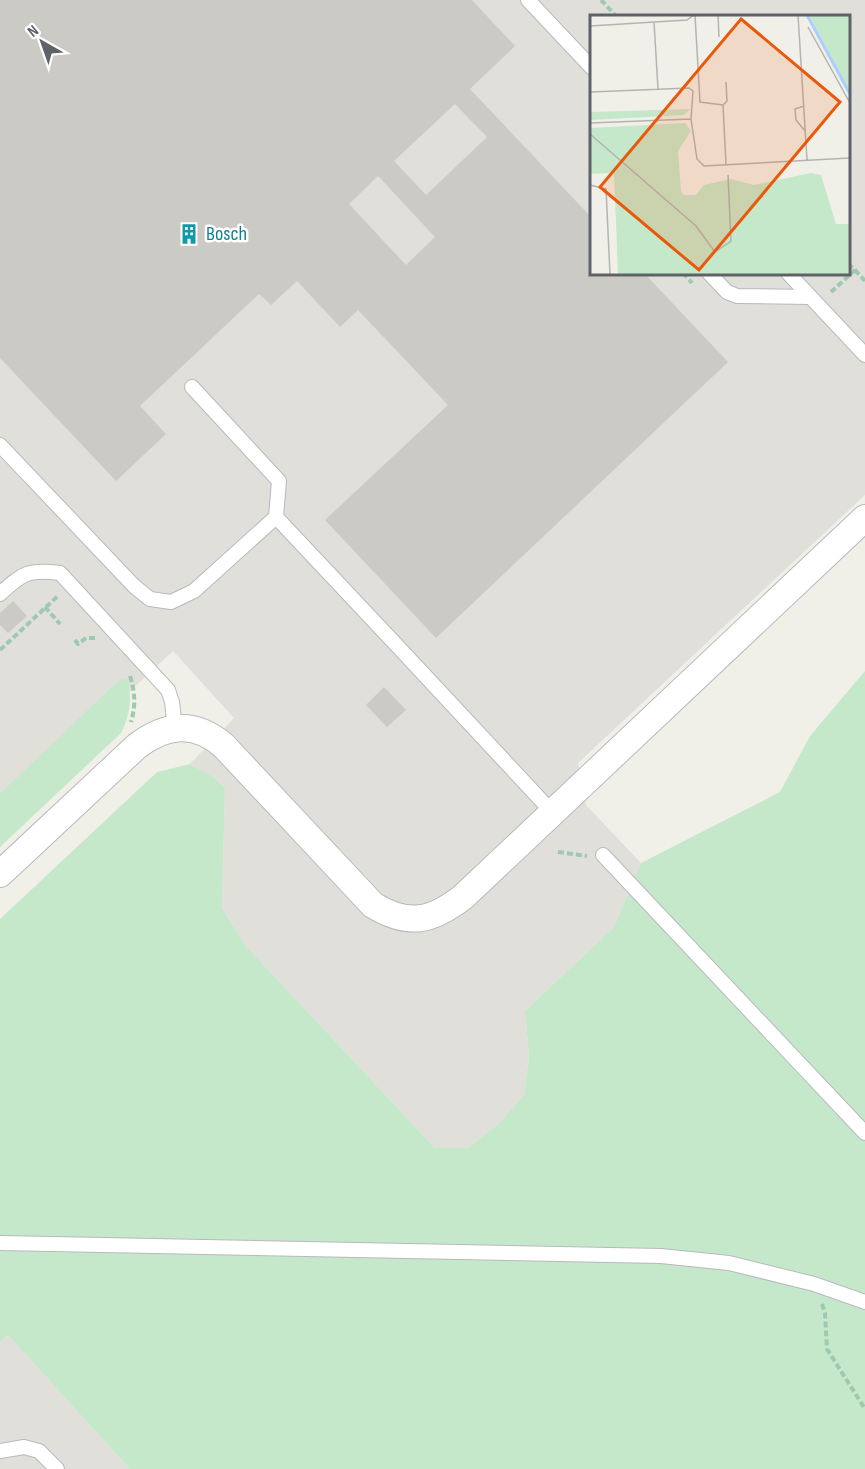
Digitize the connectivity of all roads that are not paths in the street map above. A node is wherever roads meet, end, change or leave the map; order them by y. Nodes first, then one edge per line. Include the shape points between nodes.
1 (528, 0) edge
2 (590, 66) edge
3 (710, 274) edge
4 (789, 274) edge
5 (810, 297) junction
6 (865, 355) edge
7 (192, 387) dead end
8 (0, 445) edge
9 (276, 517) junction
10 (865, 518) edge
11 (0, 594) edge
12 (175, 728) junction
13 (553, 813) junction
14 (603, 855) road end
15 (0, 874) edge
16 (865, 1133) edge
17 (0, 1243) edge
18 (865, 1302) edge
19 (0, 1451) edge
20 (57, 1469) edge

1 - 2 lane
3 - 5 lane via 737,296
4 - 5 lane
5 - 6 lane
7 - 9 lane via 279,481
8 - 9 lane via 150,599 171,602 194,591
9 - 13 lane
10 - 13 street
11 - 12 lane via 29,573 60,573 168,690
12 - 13 street via 201,731 218,740 374,905 397,917 422,919 445,910
12 - 15 street via 149,736 137,746
14 - 16 lane
17 - 18 lane via 661,1256 729,1263 814,1284
19 - 20 lane via 24,1447 39,1451

